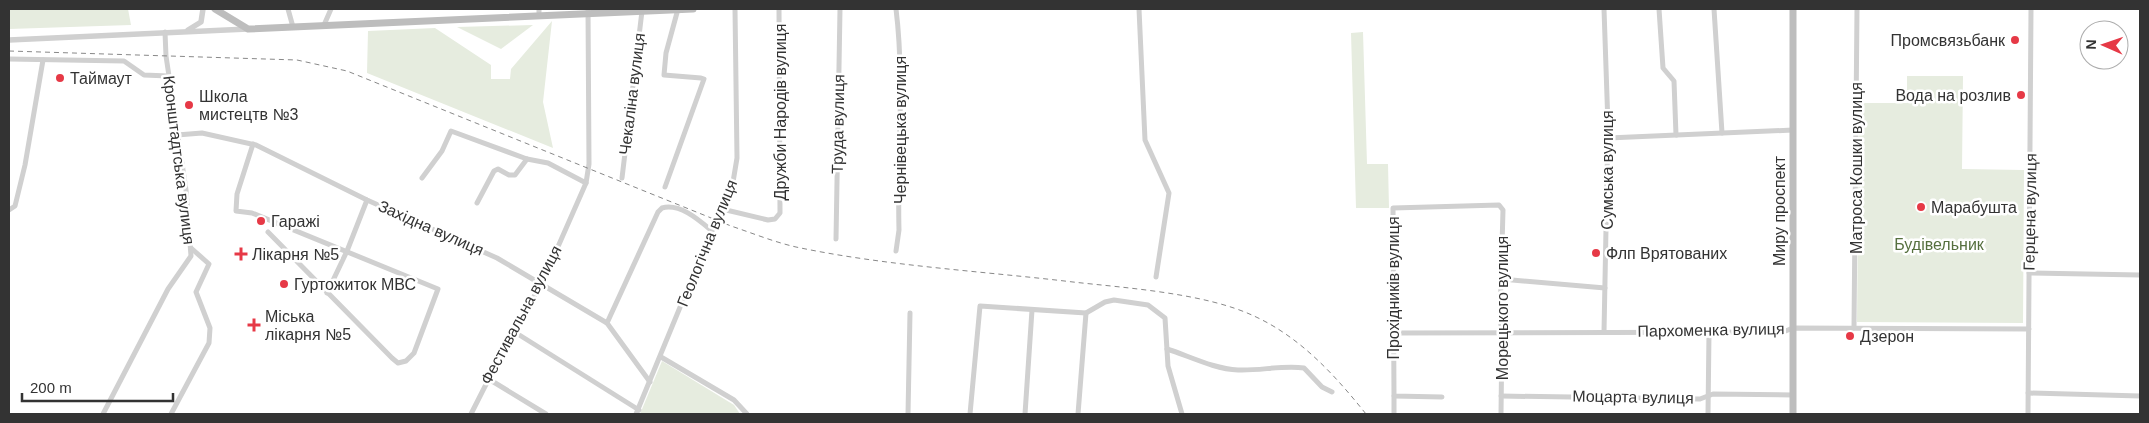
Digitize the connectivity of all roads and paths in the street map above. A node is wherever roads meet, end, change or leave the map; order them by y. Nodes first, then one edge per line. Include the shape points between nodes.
1 (203, 9) edge
2 (215, 9) edge
3 (288, 9) edge
4 (331, 9) edge
5 (678, 9) edge
6 (694, 9) edge
7 (735, 9) edge
8 (780, 9) edge
9 (840, 9) edge
10 (896, 9) edge
11 (1139, 9) edge
12 (1604, 9) edge
13 (1659, 9) edge
14 (1714, 9) edge
15 (1793, 9) edge
16 (1857, 9) edge
17 (2031, 9) edge
18 (646, 10) edge
19 (588, 11) edge
20 (539, 12) edge
21 (324, 26) junction
22 (293, 27) junction
23 (248, 29) junction
24 (165, 32) junction
25 (184, 32) junction
26 (9, 40) edge
27 (9, 59) edge
28 (43, 60) junction
29 (168, 76) junction
30 (1793, 130) junction
31 (1722, 133) junction
32 (1676, 135) junction
33 (177, 136) junction
34 (1608, 138) junction
35 (253, 144) junction
36 (527, 159) junction
37 (422, 178) dead end
38 (622, 178) dead end
39 (586, 183) junction
40 (665, 187) dead end
41 (367, 200) junction
42 (477, 204) dead end
43 (1499, 205) joint
44 (9, 210) edge
45 (722, 210) junction
46 (712, 231) junction
47 (268, 232) dead end
48 (836, 239) dead end
49 (191, 248) junction
50 (347, 251) junction
51 (896, 251) dead end
52 (2029, 273) junction
53 (2140, 275) edge
54 (1156, 277) dead end
55 (1501, 279) junction
56 (542, 283) junction
57 (1605, 288) junction
58 (327, 293) junction
59 (1032, 310) junction
60 (1086, 313) junction
61 (910, 314) dead end
62 (607, 323) junction
63 (1793, 328) junction
64 (1854, 328) junction
65 (2029, 329) junction
66 (513, 331) junction
67 (1502, 332) junction
68 (1604, 332) junction
69 (1393, 333) junction
70 (1709, 333) junction
71 (1166, 349) junction
72 (661, 356) junction
73 (487, 378) junction
74 (650, 382) junction
75 (1332, 392) dead end
76 (2028, 393) junction
77 (1793, 395) junction
78 (1394, 396) junction
79 (1501, 396) junction
80 (1709, 396) junction
81 (2139, 396) edge
82 (1442, 398) dead end
83 (638, 412) edge
84 (103, 414) edge
85 (171, 414) edge
86 (471, 414) edge
87 (546, 414) edge
88 (747, 414) edge
89 (908, 414) edge
90 (970, 414) edge
91 (1025, 414) edge
92 (1078, 414) edge
93 (1182, 414) edge
94 (1394, 414) edge
95 (1501, 414) edge
96 (1708, 414) edge
97 (1793, 414) edge
98 (2028, 414) edge

1 - 25 street via 201,22
2 - 23 main road
3 - 22 street
4 - 21 street
5 - 6 main road
5 - 18 main road
5 - 40 street via 666,53 664,75 701,78 704,84
7 - 45 street, Геологічна вулиця via 737,158 732,188
8 - 45 street, Дружби Народів вулиця via 780,213 768,220
9 - 48 street, Труда вулиця
10 - 51 street, Чернівецька вулиця via 901,75 900,230
11 - 54 street via 1145,140 1169,193
12 - 34 street, Сумська вулиця
13 - 32 street via 1663,68 1674,81
14 - 31 street
15 - 30 main road, Миру проспект
16 - 64 street, Матроса Кошки вулиця
17 - 52 street, Герцена вулиця
18 - 19 main road
18 - 38 street, Чекаліна вулиця
19 - 20 main road
19 - 39 street, Фестивальна вулиця via 589,164
20 - 21 main road
21 - 22 main road
22 - 23 main road
23 - 25 street
24 - 25 street
24 - 26 street
24 - 29 street, Кронштадтська вулиця
27 - 28 street
28 - 29 street via 124,61 144,75
28 - 44 street via 25,165 15,206
29 - 33 street, Кронштадтська вулиця
30 - 31 street
30 - 63 main road, Миру проспект
31 - 32 street
32 - 34 street
33 - 35 street, Західна вулиця via 202,133
33 - 49 street, Кронштадтська вулиця
34 - 57 street, Сумська вулиця
35 - 41 street, Західна вулиця
35 - 50 street via 237,194 236,211 252,213
36 - 37 street via 451,131 442,151
36 - 39 street via 548,164
36 - 42 street via 515,175 498,168
39 - 56 street, Фестивальна вулиця
41 - 50 street
41 - 56 street, Західна вулиця via 497,258
43 - 55 street, Морецького вулиця via 1503,210
43 - 69 street, Прохідників вулиця via 1393,208
45 - 46 street, Геологічна вулиця
46 - 62 street via 686,212 662,208
46 - 72 street, Геологічна вулиця
47 - 58 street
49 - 84 street, Кронштадтська вулиця via 191,256 168,289
49 - 85 street via 209,264 196,292 210,328 209,343
50 - 58 street
50 - 58 street via 438,289 414,353 406,361 398,363
52 - 53 street
52 - 65 street, Герцена вулиця
55 - 57 street
55 - 67 street, Морецького вулиця
56 - 62 street, Західна вулиця
56 - 66 street, Фестивальна вулиця
57 - 68 street, Сумська вулиця
59 - 60 street
59 - 90 street via 980,308
59 - 91 street
60 - 71 street via 1097,305 1114,300 1148,305 1166,321
60 - 92 street
61 - 89 street
62 - 74 street, Західна вулиця
63 - 64 street, Пархоменка вулиця
63 - 70 street, Пархоменка вулиця via 1783,332
63 - 77 main road, Миру проспект
64 - 65 street, Пархоменка вулиця
65 - 76 street, Герцена вулиця
66 - 73 street, Фестивальна вулиця
66 - 83 street
67 - 68 street, Пархоменка вулиця
67 - 69 street, Пархоменка вулиця
67 - 79 street, Морецького вулиця
68 - 70 street, Пархоменка вулиця
69 - 78 street, Прохідників вулиця
70 - 80 street
71 - 75 street via 1237,370 1281,366 1304,368 1322,387
71 - 93 street
72 - 74 street, Геологічна вулиця
72 - 88 street via 734,400
73 - 86 street, Фестивальна вулиця
73 - 87 street
74 - 83 street, Геологічна вулиця
76 - 81 street
76 - 98 street, Герцена вулиця
77 - 80 street, Моцарта вулиця
77 - 97 main road, Миру проспект
78 - 82 street
78 - 94 street, Прохідників вулиця
79 - 80 street, Моцарта вулиця via 1680,399
79 - 95 street, Морецького вулиця
80 - 96 street

